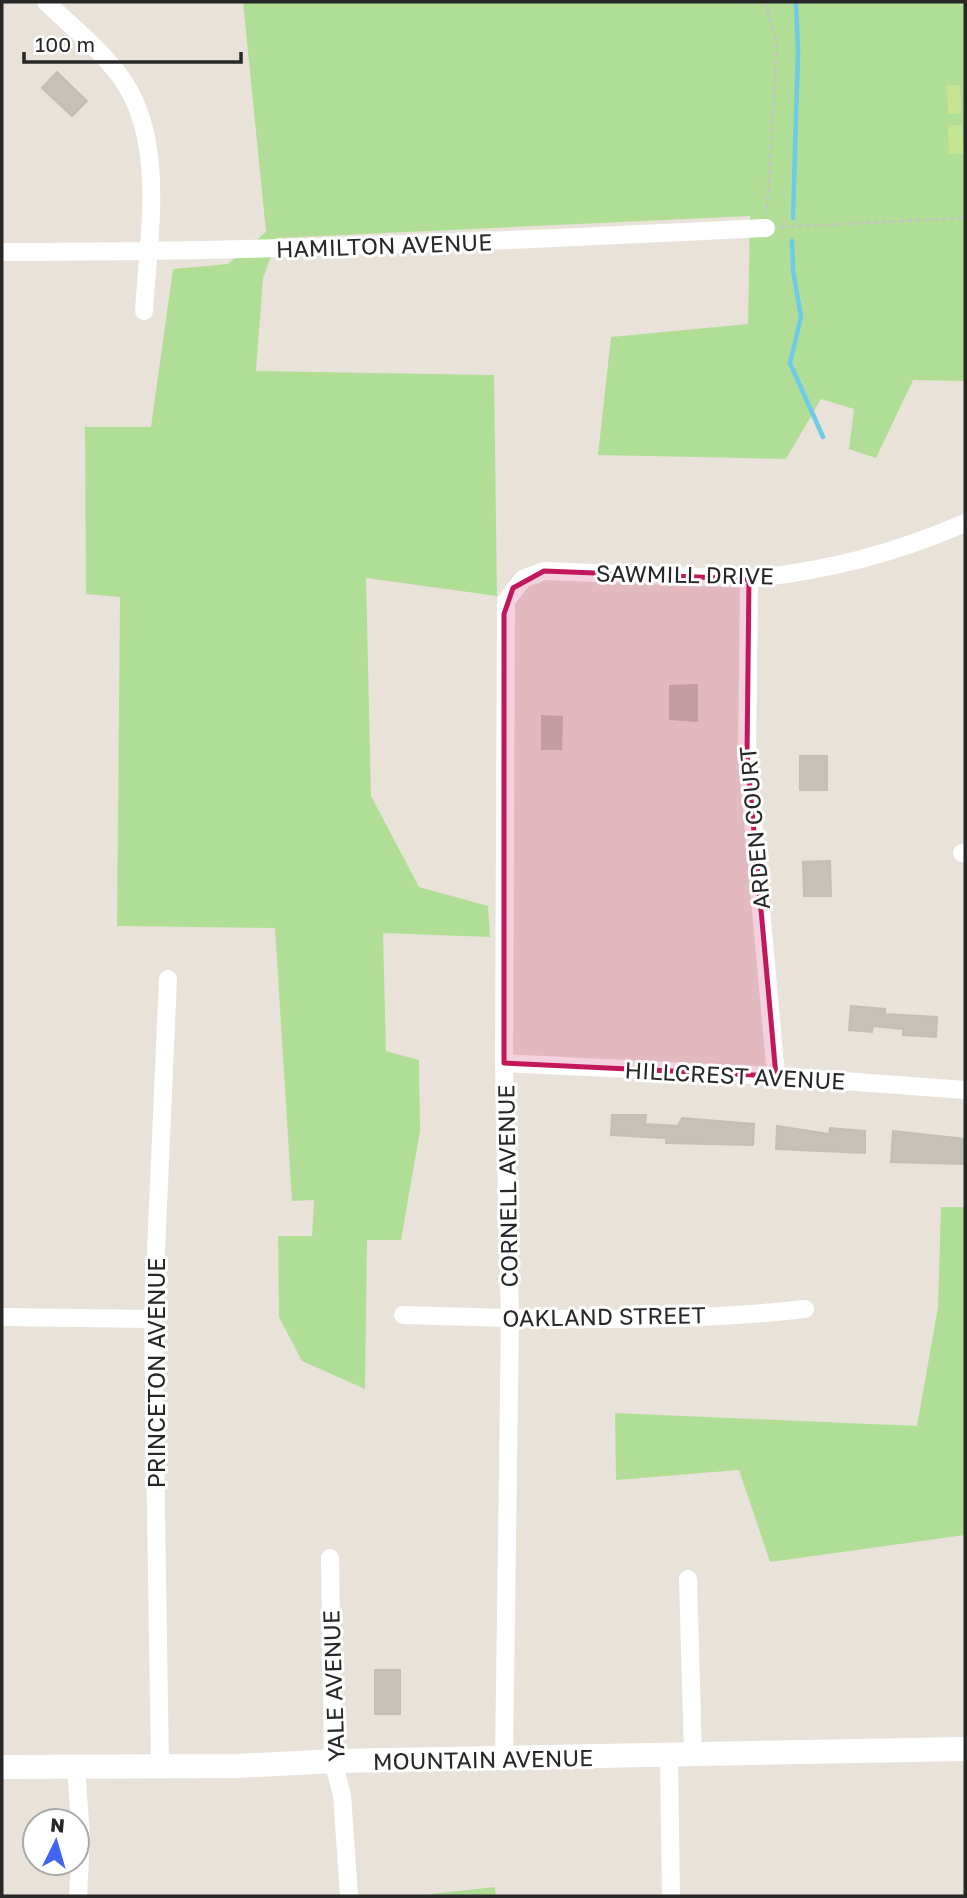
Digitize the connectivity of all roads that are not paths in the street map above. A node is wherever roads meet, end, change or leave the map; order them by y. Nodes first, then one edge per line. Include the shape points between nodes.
1 (46, 2) edge
2 (766, 228) road end
3 (2, 251) edge
4 (148, 252) junction
5 (145, 311) dead end
6 (965, 523) edge
7 (749, 579) junction
8 (504, 614) joint
9 (169, 979) dead end
10 (504, 1063) junction
11 (776, 1076) junction
12 (965, 1090) edge
13 (805, 1309) dead end
14 (402, 1315) dead end
15 (2, 1317) edge
16 (510, 1318) junction
17 (153, 1319) junction
18 (330, 1558) dead end
19 (688, 1579) dead end
20 (965, 1748) edge
21 (681, 1755) junction
22 (505, 1759) junction
23 (333, 1761) junction
24 (160, 1766) junction
25 (2, 1767) edge
26 (76, 1767) junction
27 (78, 1896) edge
28 (349, 1896) edge
29 (671, 1896) edge

1 - 4 street via 113,68 139,109 151,156
2 - 4 street, HAMILTON AVENUE via 441,245
3 - 4 street, HAMILTON AVENUE
4 - 5 street
6 - 7 street, SAWMILL DRIVE via 854,563
7 - 8 street, SAWMILL DRIVE via 544,571 513,588
7 - 11 street, ARDEN COURT via 747,754
8 - 10 street, CORNELL AVENUE
9 - 17 street, PRINCETON AVENUE
10 - 11 street, HILLCREST AVENUE
10 - 16 street, CORNELL AVENUE
11 - 12 street, HILLCREST AVENUE
13 - 16 street, OAKLAND STREET via 743,1315
14 - 16 street, OAKLAND STREET
15 - 17 street
16 - 22 street, CORNELL AVENUE
17 - 24 street, PRINCETON AVENUE
18 - 23 street, YALE AVENUE
19 - 21 street
20 - 21 main road, MOUNTAIN AVENUE
21 - 22 main road, MOUNTAIN AVENUE
21 - 29 street
22 - 23 main road, MOUNTAIN AVENUE
23 - 24 main road, MOUNTAIN AVENUE
23 - 28 street, YALE AVENUE via 342,1795
24 - 26 main road, MOUNTAIN AVENUE
25 - 26 main road, MOUNTAIN AVENUE
26 - 27 street via 81,1837

